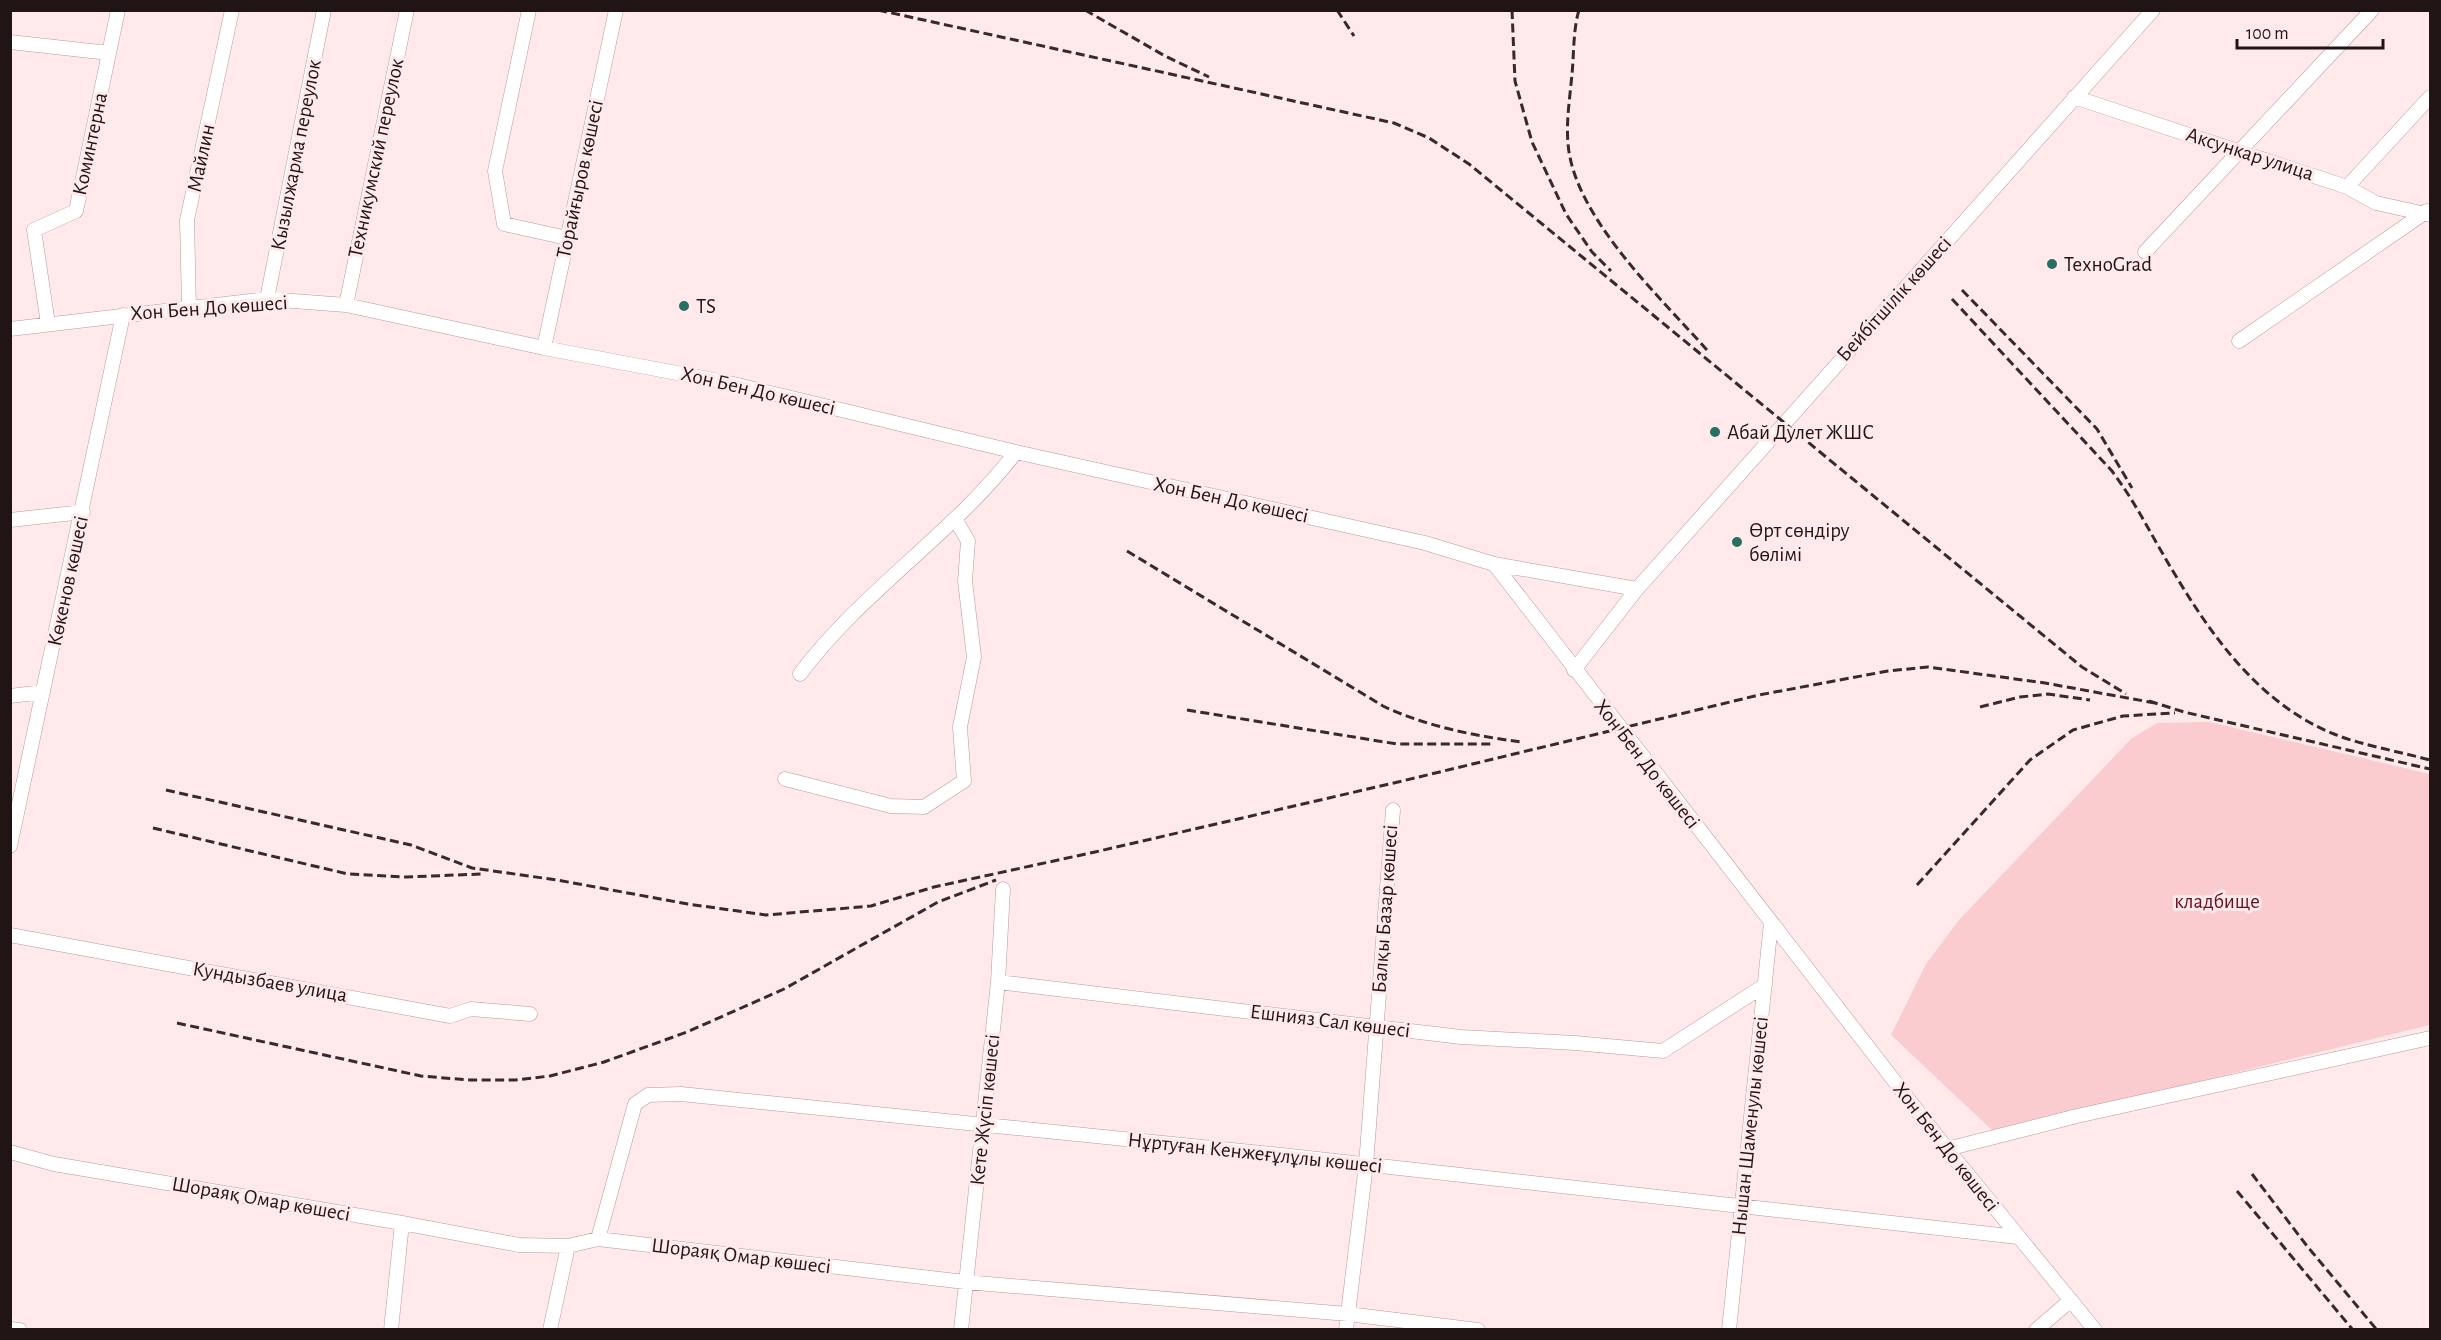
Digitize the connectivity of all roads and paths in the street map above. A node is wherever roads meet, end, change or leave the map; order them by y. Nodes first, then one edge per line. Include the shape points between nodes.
1 (118, 10) edge
2 (232, 10) edge
3 (324, 10) edge
4 (407, 10) edge
5 (530, 10) edge
6 (616, 10) edge
7 (2153, 10) edge
8 (2372, 10) edge
9 (10, 42) edge
10 (110, 53) junction
11 (2074, 97) junction
12 (2430, 97) edge
13 (2240, 151) junction
14 (2347, 187) junction
15 (2428, 212) edge
16 (567, 238) junction
17 (2145, 252) dead end
18 (267, 299) junction
19 (346, 305) junction
20 (189, 307) junction
21 (123, 315) junction
22 (48, 324) junction
23 (10, 328) edge
24 (2239, 341) dead end
25 (544, 348) junction
26 (1017, 452) junction
27 (83, 512) junction
28 (956, 519) junction
29 (10, 520) edge
30 (1494, 564) junction
31 (1637, 590) junction
32 (1574, 670) junction
33 (800, 674) dead end
34 (43, 692) junction
35 (10, 696) edge
36 (785, 779) dead end
37 (1393, 810) dead end
38 (10, 846) edge
39 (1003, 889) dead end
40 (1771, 923) junction
41 (10, 935) edge
42 (998, 981) junction
43 (1765, 985) junction
44 (530, 1014) dead end
45 (1377, 1026) junction
46 (2430, 1038) edge
47 (984, 1124) junction
48 (1947, 1149) junction
49 (10, 1152) edge
50 (1366, 1165) junction
51 (1742, 1206) junction
52 (402, 1223) junction
53 (2018, 1237) junction
54 (598, 1239) junction
55 (568, 1246) junction
56 (965, 1282) junction
57 (2071, 1300) junction
58 (1348, 1314) junction
59 (10, 1329) edge
60 (20, 1329) edge
61 (391, 1329) edge
62 (550, 1329) edge
63 (961, 1329) edge
64 (1346, 1329) edge
65 (1479, 1329) edge
66 (1730, 1329) edge
67 (2036, 1329) edge
68 (2096, 1329) edge

1 - 10 street, Коминтерна
2 - 20 street, Майлин via 187,220
3 - 18 street, Кызылжарма переулок
4 - 19 street, Техникумский переулок
5 - 16 street via 495,171 504,224
6 - 16 street, Торайғыров көшесі
7 - 11 street, Бейбітшілік көшесі
8 - 13 street
9 - 10 street
10 - 22 street, Коминтерна via 76,211 34,230
11 - 13 street, Аксункар улица
11 - 31 street, Бейбітшілік көшесі
12 - 14 street
13 - 14 street, Аксункар улица
13 - 17 street
14 - 15 street, Аксункар улица via 2376,202
15 - 24 street
16 - 25 street, Торайғыров көшесі
18 - 19 street, Хон Бен До көшесі
18 - 20 street, Хон Бен До көшесі
19 - 25 street, Хон Бен До көшесі
20 - 21 street, Хон Бен До көшесі
21 - 22 street, Хон Бен До көшесі
21 - 27 street, Көкенов көшесі
22 - 23 street, Хон Бен До көшесі
25 - 26 street, Хон Бен До көшесі via 725,382
26 - 28 street
26 - 30 street, Хон Бен До көшесі via 1425,543
27 - 29 street
27 - 34 street, Көкенов көшесі
28 - 33 street via 821,646
28 - 36 street via 968,541 965,581 974,657 960,727 964,781 924,807 891,806
30 - 31 street
30 - 32 street, Хон Бен До көшесі
31 - 32 street, Бейбітшілік көшесі
32 - 40 street, Хон Бен До көшесі
34 - 35 street
34 - 38 street, Көкенов көшесі
37 - 45 street, Балқы Базар көшесі
39 - 42 street, Кете Жүсіп көшесі
40 - 43 street, Нышан Шаменулы көшесі
40 - 48 street, Хон Бен До көшесі
41 - 44 street, Кундызбаев улица via 450,1016 471,1009
42 - 45 street, Ешнияз Сал көшесі
42 - 47 street, Кете Жүсіп көшесі
43 - 45 street, Ешнияз Сал көшесі via 1663,1051
43 - 51 street, Нышан Шаменулы көшесі
45 - 50 street, Балқы Базар көшесі
46 - 48 street via 2077,1116
47 - 50 street, Нұртуған Кенжеғұлұлы көшесі
47 - 54 street, Нұртуған Кенжеғұлұлы көшесі via 681,1094 648,1095 635,1104
47 - 56 street, Кете Жүсіп көшесі
48 - 53 street, Хон Бен До көшесі
49 - 52 street, Шораяқ Омар көшесі via 54,1164
50 - 51 street, Нұртуған Кенжеғұлұлы көшесі
50 - 58 street, Балқы Базар көшесі
51 - 53 street, Нұртуған Кенжеғұлұлы көшесі
51 - 66 street, Нышан Шаменулы көшесі
52 - 55 street, Шораяқ Омар көшесі via 519,1245
52 - 61 street
53 - 57 street, Хон Бен До көшесі
54 - 55 street, Шораяқ Омар көшесі
54 - 56 street, Шораяқ Омар көшесі
55 - 62 street
56 - 58 street, Шораяқ Омар көшесі
56 - 63 street, Кете Жүсіп көшесі
57 - 67 street
57 - 68 street, Хон Бен До көшесі
58 - 64 street, Балқы Базар көшесі
58 - 65 street, Шораяқ Омар көшесі
59 - 60 street

